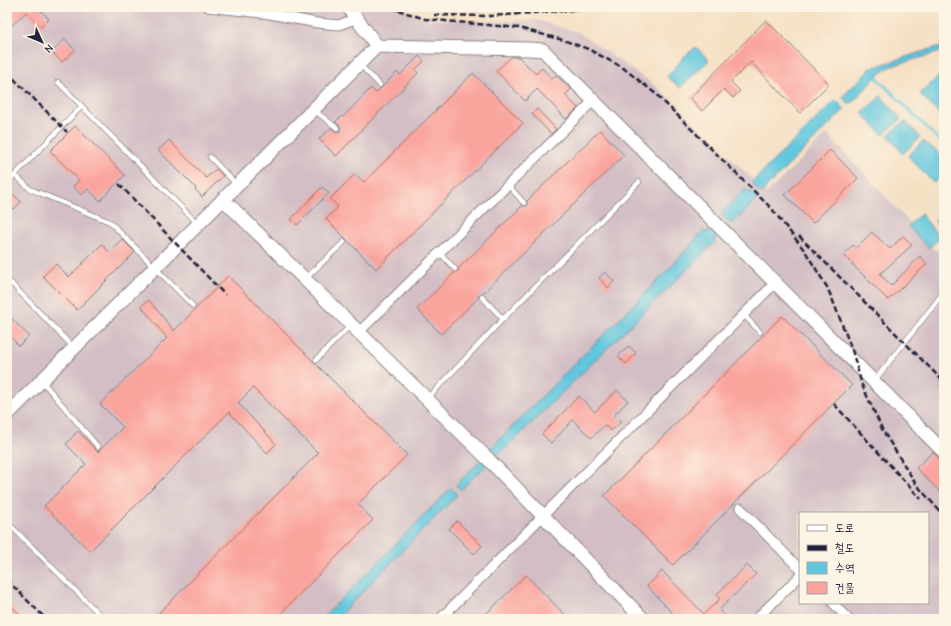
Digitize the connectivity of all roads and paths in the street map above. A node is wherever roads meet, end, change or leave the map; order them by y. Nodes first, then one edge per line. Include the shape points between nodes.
1 (208, 7) edge
2 (348, 7) edge
3 (357, 18) junction
4 (377, 46) junction
5 (359, 63) junction
6 (58, 82) dead end
7 (380, 84) dead end
8 (593, 101) junction
9 (82, 106) junction
10 (313, 108) junction
11 (337, 128) dead end
12 (210, 157) dead end
13 (15, 175) junction
14 (639, 182) dead end
15 (7, 183) edge
16 (237, 185) junction
17 (508, 185) junction
18 (223, 199) junction
19 (524, 203) dead end
20 (198, 224) junction
21 (344, 242) dead end
22 (440, 253) junction
23 (154, 268) junction
24 (454, 269) dead end
25 (7, 279) edge
26 (305, 280) junction
27 (775, 283) junction
28 (944, 292) edge
29 (482, 297) dead end
30 (193, 306) dead end
31 (744, 314) junction
32 (503, 318) junction
33 (355, 329) junction
34 (760, 332) dead end
35 (74, 348) junction
36 (316, 360) dead end
37 (41, 380) junction
38 (874, 381) junction
39 (427, 399) junction
40 (8, 411) edge
41 (98, 447) dead end
42 (944, 452) edge
43 (740, 508) dead end
44 (544, 516) junction
45 (7, 522) edge
46 (799, 568) edge
47 (799, 577) edge
48 (834, 604) edge
49 (104, 619) edge
50 (440, 619) edge
51 (643, 619) edge
52 (756, 619) edge
53 (848, 619) edge

1 - 3 street via 339,25
2 - 3 street
3 - 4 street
4 - 5 street
4 - 8 street via 543,50
5 - 7 lane
5 - 10 street
6 - 9 lane
8 - 17 street
8 - 27 street
9 - 13 lane
9 - 20 lane
10 - 11 lane
10 - 16 street
12 - 16 lane
13 - 15 lane
13 - 23 lane via 30,189 110,222
14 - 32 lane
16 - 18 street
17 - 19 lane
17 - 22 street
18 - 20 street
18 - 26 street
20 - 23 street
21 - 26 lane
22 - 24 lane
22 - 33 street
23 - 30 lane
23 - 35 street
25 - 35 lane
26 - 33 street
27 - 31 street
27 - 38 street
28 - 38 lane
29 - 32 lane
31 - 34 lane
31 - 44 street
32 - 39 lane
33 - 36 lane
33 - 39 street
35 - 37 street
37 - 40 street
37 - 41 lane
38 - 42 street
39 - 44 street
43 - 46 street
44 - 50 street
44 - 51 street
45 - 49 lane
47 - 52 street
48 - 53 street

